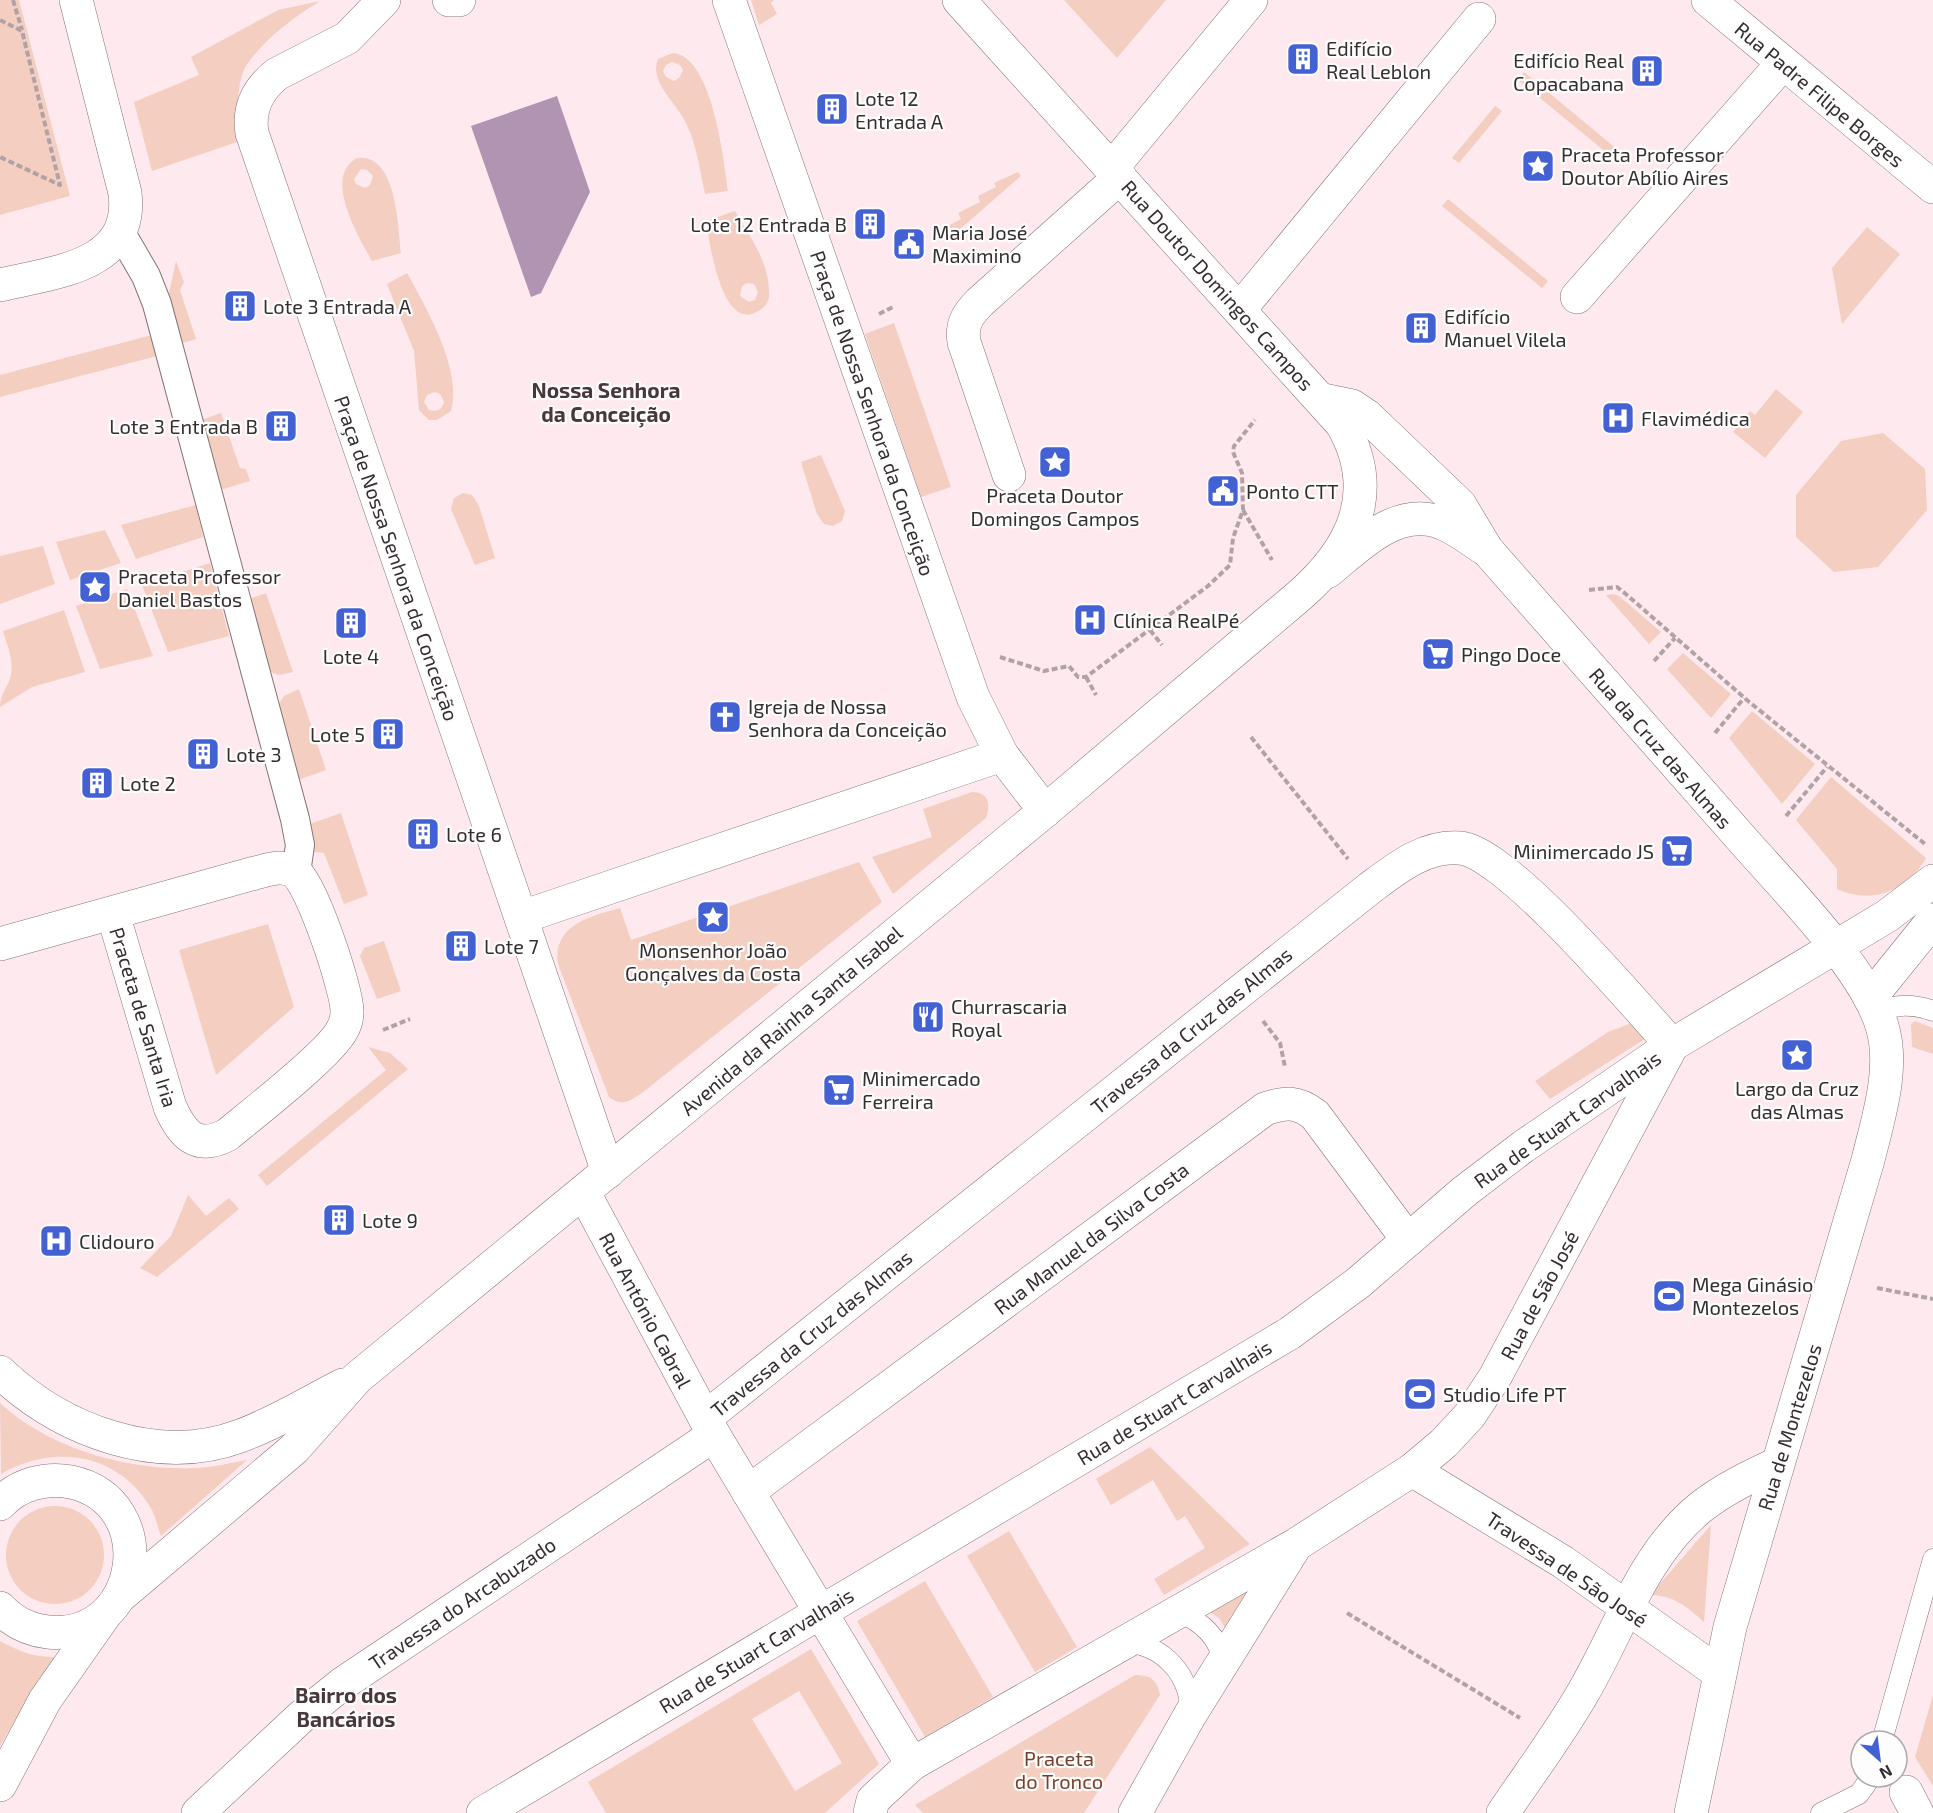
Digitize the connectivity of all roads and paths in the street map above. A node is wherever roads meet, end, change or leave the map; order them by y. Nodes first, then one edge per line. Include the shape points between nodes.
1 (14, 0) edge
2 (76, 0) edge
3 (384, 0) edge
4 (449, 0) edge
5 (459, 0) edge
6 (729, 0) edge
7 (959, 0) edge
8 (1251, 0) edge
9 (1708, 0) edge
10 (1479, 19) dead end
11 (0, 20) edge
12 (22, 31) junction
13 (1783, 63) junction
14 (0, 157) edge
15 (1116, 172) junction
16 (1933, 187) edge
17 (121, 233) junction
18 (0, 285) edge
19 (1577, 297) dead end
20 (1240, 309) junction
21 (1323, 400) junction
22 (1255, 420) dead end
23 (1009, 475) dead end
24 (1243, 510) junction
25 (1486, 550) junction
26 (1272, 560) dead end
27 (1319, 578) junction
28 (1589, 590) dead end
29 (1150, 630) junction
30 (1675, 638) junction
31 (1162, 645) dead end
32 (995, 655) dead end
33 (1654, 661) dead end
34 (1086, 677) junction
35 (1096, 695) dead end
36 (1744, 698) junction
37 (1715, 733) dead end
38 (1251, 737) dead end
39 (1002, 755) junction
40 (1827, 767) junction
41 (1045, 811) junction
42 (1786, 816) dead end
43 (1933, 850) edge
44 (1344, 854) dead end
45 (296, 873) junction
46 (1933, 881) edge
47 (113, 914) junction
48 (522, 917) junction
49 (1933, 920) edge
50 (0, 944) edge
51 (1834, 948) junction
52 (1873, 1005) junction
53 (1933, 1011) edge
54 (410, 1019) dead end
55 (380, 1035) dead end
56 (1672, 1045) junction
57 (609, 1172) junction
58 (584, 1192) junction
59 (1408, 1240) junction
60 (1877, 1288) dead end
61 (1933, 1299) edge
62 (0, 1372) edge
63 (357, 1378) junction
64 (709, 1426) junction
65 (1777, 1464) junction
66 (1412, 1470) junction
67 (748, 1492) junction
68 (0, 1504) edge
69 (1297, 1544) junction
70 (1933, 1559) edge
71 (113, 1605) junction
72 (1627, 1607) junction
73 (0, 1608) edge
74 (1178, 1611) junction
75 (819, 1613) junction
76 (1347, 1613) dead end
77 (1125, 1642) junction
78 (1223, 1662) junction
79 (1719, 1673) junction
80 (1190, 1715) junction
81 (1520, 1718) dead end
82 (1885, 1729) edge
83 (912, 1764) junction
84 (0, 1785) edge
85 (1862, 1789) edge
86 (198, 1813) edge
87 (483, 1813) edge
88 (870, 1813) edge
89 (1135, 1813) edge
90 (1503, 1813) edge
91 (1691, 1813) edge
92 (1821, 1813) edge

1 - 12 path
2 - 17 street via 124,193 126,207
3 - 48 street, Praça de Nossa Senhora da Conceição via 347,38 267,82 253,107 251,125
4 - 5 street
6 - 39 street, Praça de Nossa Senhora da Conceição via 973,697
7 - 15 street, Rua Doutor Domingos Campos
8 - 15 street
9 - 13 street, Rua Padre Filipe Borges
10 - 20 street
11 - 12 path
12 - 14 path via 60,185
13 - 16 street, Rua Padre Filipe Borges
13 - 19 street
15 - 20 street, Rua Doutor Domingos Campos
15 - 23 street via 965,320 964,342
17 - 18 street via 94,258
17 - 45 street via 146,276 160,315 295,819 300,844
20 - 21 street, Rua Doutor Domingos Campos
21 - 25 street, Rua Doutor Domingos Campos via 1352,406 1367,416 1460,505
21 - 27 street, Avenida da Rainha Santa Isabel via 1350,439 1360,476 1349,536
22 - 24 path via 1233,452 1242,473
24 - 26 path
24 - 29 path via 1233,538 1230,565
25 - 27 street via 1449,526 1432,520 1401,521 1368,539
25 - 51 street, Rua da Cruz das Almas via 1784,886
27 - 41 street, Avenida da Rainha Santa Isabel
28 - 30 path via 1617,587
29 - 31 path
29 - 34 path
30 - 33 path
30 - 36 path
32 - 34 path via 1044,671 1069,666 1078,676
34 - 35 path
36 - 37 path
36 - 40 path
38 - 44 path
39 - 41 street, Praça de Nossa Senhora da Conceição
39 - 48 street
40 - 42 path
40 - 43 path
41 - 57 street, Avenida da Rainha Santa Isabel
45 - 47 street, Praceta de Santa Iria via 271,869
45 - 47 street, Praceta de Santa Iria via 308,886 344,992 347,1012 343,1028 320,1055 227,1135 213,1142 195,1140 175,1117
46 - 51 street, Rua de Stuart Carvalhais
47 - 50 street, Praceta de Santa Iria
48 - 57 street, Praça de Nossa Senhora da Conceição
49 - 52 street
51 - 52 street, Rua de Montezelos
51 - 56 street, Rua de Stuart Carvalhais
52 - 53 lane via 1915,1004
52 - 65 street, Rua de Montezelos via 1884,1034 1886,1062 1873,1141
54 - 55 path via 384,1029
56 - 59 street, Rua de Stuart Carvalhais via 1485,1175
56 - 64 street, Travessa da Cruz das Almas via 1530,893 1498,865 1462,848 1424,853 1370,888
56 - 66 street, Rua de São José via 1494,1377 1470,1415
57 - 58 street, Avenida da Rainha Santa Isabel
58 - 63 street, Avenida da Rainha Santa Isabel
58 - 64 street, Rua António Cabral
59 - 67 street, Rua Manuel da Silva Costa via 1315,1114 1292,1102 1266,1109
59 - 75 street, Rua de Stuart Carvalhais via 1290,1333
60 - 61 path
62 - 63 street via 39,1404 86,1429 168,1446 194,1446 240,1436
63 - 71 street, Avenida da Rainha Santa Isabel via 294,1449
64 - 67 street, Rua António Cabral
64 - 86 street, Travessa do Arcabuzado via 342,1684
65 - 72 street via 1701,1507 1639,1582
65 - 79 street, Rua de Montezelos
66 - 69 street, Rua de São José
66 - 72 street, Travessa de São José via 1563,1562
67 - 75 street, Rua António Cabral
68 - 71 street via 22,1487 61,1480 98,1493 113,1506 124,1522 131,1561 128,1580
69 - 74 street
69 - 78 street
70 - 82 lane
71 - 73 street via 92,1623 57,1632 22,1625
71 - 84 street, Avenida da Rainha Santa Isabel via 45,1700
72 - 79 street, Travessa de São José
72 - 90 street via 1584,1692
74 - 77 street
74 - 78 lane via 1210,1633 1220,1646
75 - 83 street
75 - 87 street, Rua de Stuart Carvalhais
76 - 81 path
77 - 80 lane via 1150,1647 1171,1662 1186,1686
77 - 83 street
78 - 80 street
79 - 91 street, Rua de Montezelos
80 - 89 street
83 - 88 street via 873,1800
85 - 92 lane

